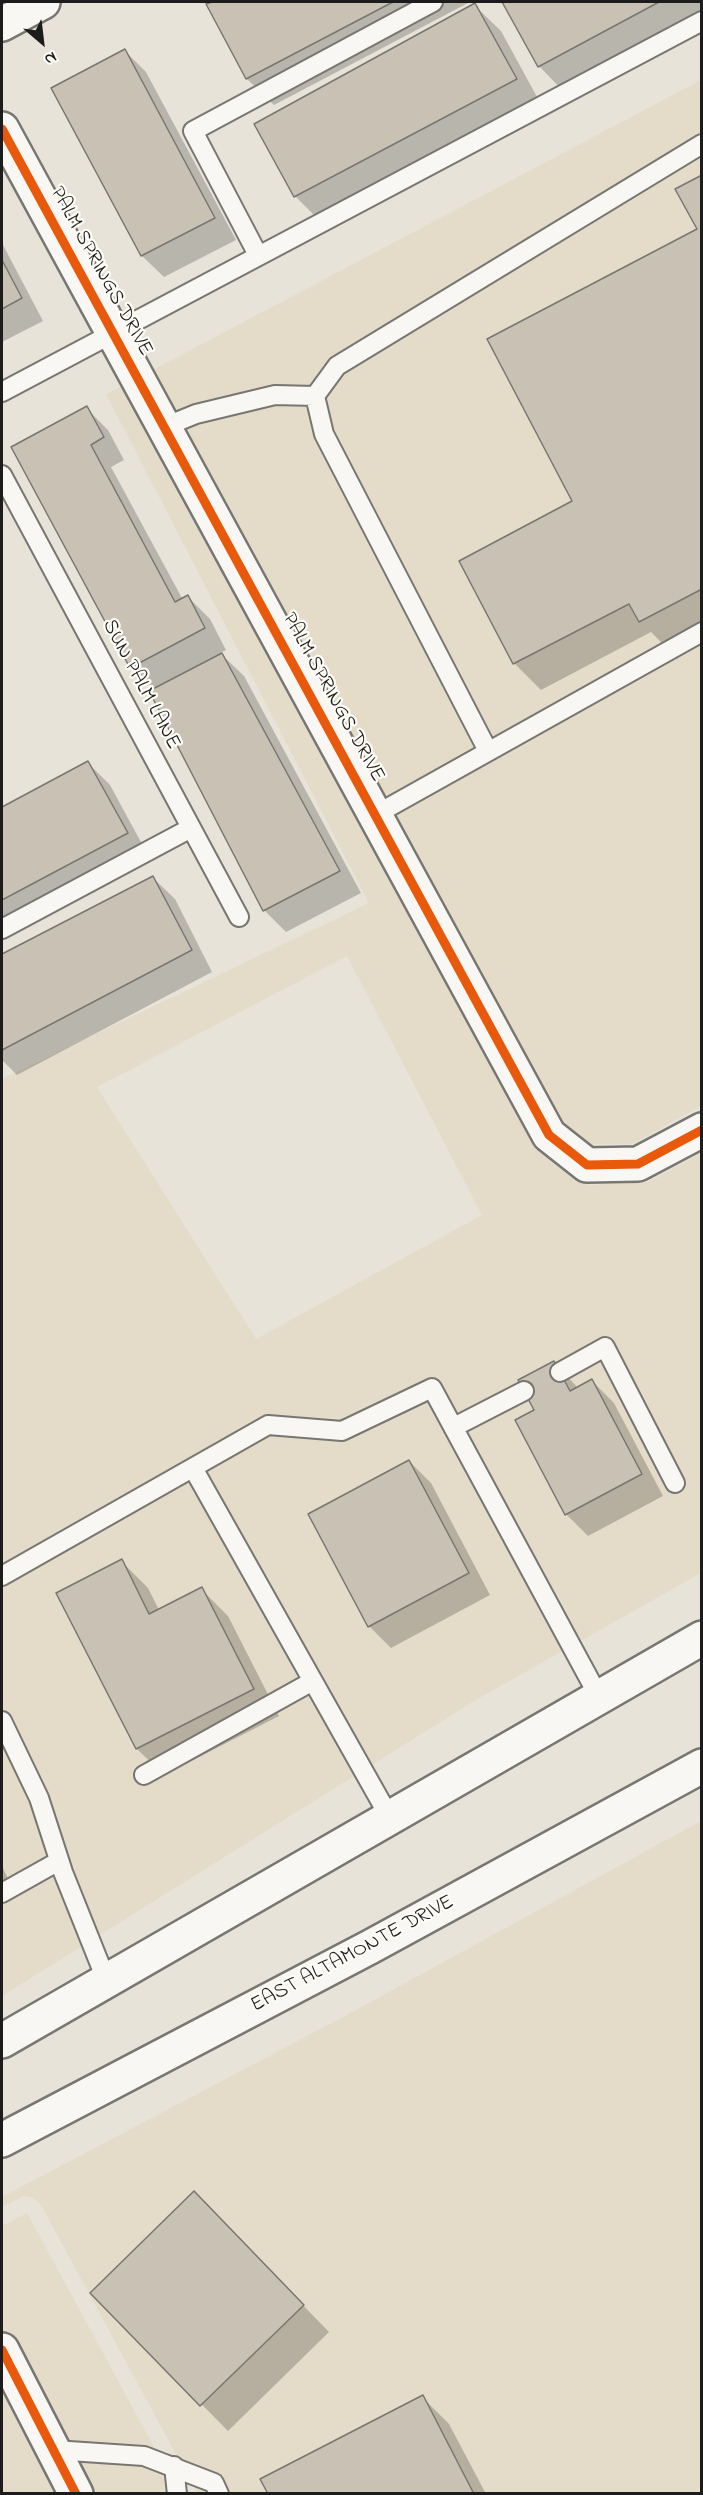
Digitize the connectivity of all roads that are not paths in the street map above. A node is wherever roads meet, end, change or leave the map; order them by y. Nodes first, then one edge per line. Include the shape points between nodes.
1 (43, 2) edge
2 (433, 2) edge
3 (702, 21) edge
4 (2, 24) edge
5 (2, 129) edge
6 (702, 144) edge
7 (258, 255) junction
8 (112, 332) junction
9 (2, 392) edge
10 (315, 396) junction
11 (164, 427) junction
12 (2, 475) edge
13 (702, 632) edge
14 (488, 751) junction
15 (375, 815) junction
16 (191, 828) junction
17 (239, 917) dead end
18 (2, 929) edge
19 (702, 1130) edge
20 (560, 1372) dead end
21 (524, 1390) dead end
22 (454, 1427) junction
23 (193, 1468) junction
24 (675, 1483) dead end
25 (2, 1576) edge
26 (702, 1638) edge
27 (313, 1681) junction
28 (599, 1697) junction
29 (2, 1721) edge
30 (702, 1766) edge
31 (144, 1775) dead end
32 (390, 1818) junction
33 (60, 1861) junction
34 (2, 1893) edge
35 (107, 1982) junction
36 (2, 2041) edge
37 (2, 2140) edge
38 (2, 2350) edge
39 (54, 2450) junction
40 (174, 2466) junction
41 (76, 2493) edge
42 (177, 2493) edge
43 (219, 2493) edge

1 - 4 main road
2 - 7 lane via 193,132
3 - 7 lane
5 - 8 main road, PALM SPRINGS DRIVE
6 - 10 lane via 337,366
7 - 8 lane
8 - 9 lane
8 - 11 main road, PALM SPRINGS DRIVE
10 - 11 lane via 275,395 196,414
10 - 14 lane via 324,434
11 - 15 main road, PALM SPRINGS DRIVE
12 - 16 lane, SUN PALM LANE
13 - 14 lane
14 - 15 lane
15 - 19 main road, PALM SPRINGS DRIVE via 549,1135 587,1164 638,1164
16 - 17 lane, SUN PALM LANE
16 - 18 lane
20 - 24 lane via 605,1347
21 - 22 lane
22 - 23 lane via 432,1388 342,1431 268,1425
22 - 28 lane
23 - 25 lane
23 - 27 lane
26 - 28 main road
27 - 31 lane
27 - 32 lane
28 - 32 main road
29 - 33 lane via 39,1798
30 - 37 main road, EAST ALTAMONTE DRIVE via 370,1947
32 - 35 main road
33 - 34 lane
33 - 35 lane
35 - 36 main road
38 - 39 main road
39 - 40 lane via 144,2456
39 - 41 main road
40 - 42 lane
40 - 43 lane via 214,2482

